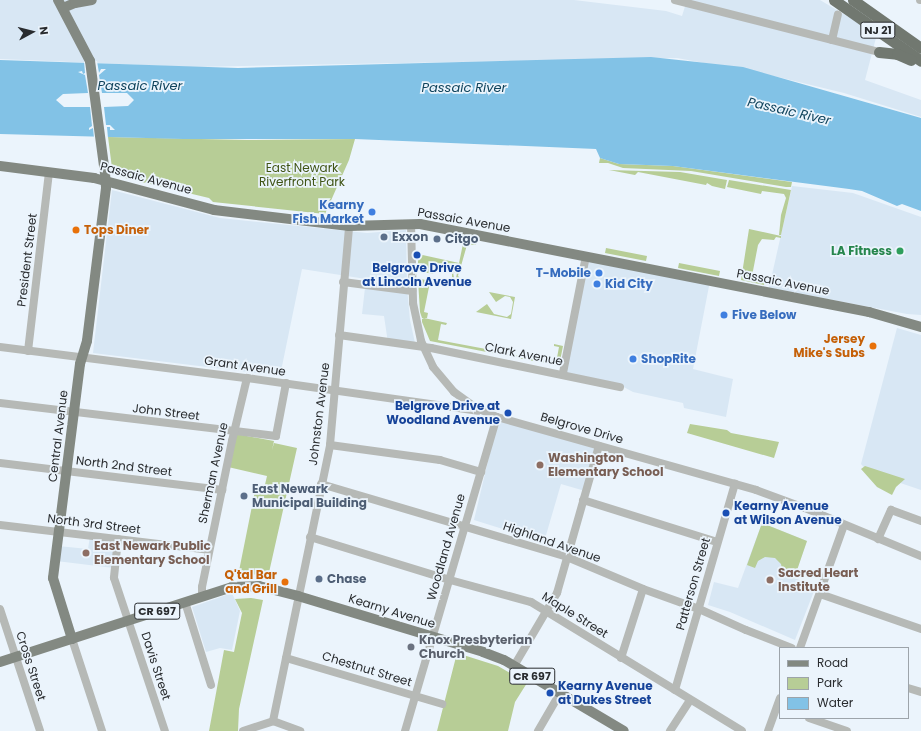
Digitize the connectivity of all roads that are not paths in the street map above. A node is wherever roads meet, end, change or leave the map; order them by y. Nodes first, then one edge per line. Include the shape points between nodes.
1 (92, 0) edge
2 (675, 0) edge
3 (679, 0) edge
4 (834, 0) edge
5 (853, 0) edge
6 (60, 4) edge
7 (838, 15) dead end
8 (832, 40) junction
9 (921, 48) edge
10 (879, 52) joint
11 (921, 61) edge
12 (921, 65) edge
13 (0, 166) edge
14 (49, 172) junction
15 (105, 181) junction
16 (411, 224) junction
17 (349, 226) junction
18 (586, 256) junction
19 (343, 282) junction
20 (412, 291) junction
21 (921, 327) edge
22 (339, 335) junction
23 (0, 347) edge
24 (423, 347) junction
25 (28, 350) junction
26 (82, 357) junction
27 (563, 373) junction
28 (247, 378) junction
29 (286, 383) junction
30 (620, 386) dead end
31 (334, 390) junction
32 (0, 403) edge
33 (486, 412) junction
34 (74, 413) junction
35 (497, 417) junction
36 (234, 432) junction
37 (330, 445) junction
38 (599, 446) junction
39 (0, 463) edge
40 (66, 471) junction
41 (481, 472) junction
42 (321, 484) junction
43 (735, 484) junction
44 (222, 490) junction
45 (584, 500) junction
46 (921, 521) edge
47 (844, 524) junction
48 (0, 525) edge
49 (465, 527) junction
50 (59, 532) junction
51 (310, 537) junction
52 (118, 539) junction
53 (878, 539) junction
54 (717, 542) junction
55 (209, 550) junction
56 (921, 556) edge
57 (567, 558) junction
58 (450, 580) junction
59 (643, 589) junction
60 (820, 594) junction
61 (202, 596) junction
62 (298, 596) junction
63 (185, 602) junction
64 (699, 608) junction
65 (0, 609) edge
66 (546, 612) junction
67 (128, 620) junction
68 (921, 629) edge
69 (433, 637) junction
70 (72, 639) junction
71 (789, 647) edge
72 (800, 647) edge
73 (16, 657) junction
74 (286, 658) junction
75 (621, 658) junction
76 (0, 662) edge
77 (514, 666) junction
78 (211, 685) dead end
79 (909, 688) edge
80 (675, 690) junction
81 (921, 692) edge
82 (560, 693) junction
83 (415, 696) junction
84 (690, 700) junction
85 (442, 704) dead end
86 (778, 708) edge
87 (812, 719) edge
88 (273, 721) junction
89 (243, 730) edge
90 (40, 731) edge
91 (102, 731) edge
92 (165, 731) edge
93 (300, 731) edge
94 (405, 731) edge
95 (538, 731) edge
96 (624, 731) edge
97 (670, 731) edge
98 (742, 731) edge
99 (768, 731) edge
100 (847, 731) edge

1 - 6 main road
2 - 3 street
3 - 8 street
4 - 11 highway, NJ 21
5 - 9 highway, NJ 21
6 - 15 main road, Central Avenue via 90,61
7 - 8 street
8 - 10 street
10 - 12 highway via 900,55
13 - 14 main road, Passaic Avenue
14 - 15 main road, Passaic Avenue
14 - 25 street, President Street
15 - 17 main road, Passaic Avenue via 214,210
15 - 26 main road, Central Avenue via 88,341
16 - 17 main road, Passaic Avenue
16 - 18 main road, Passaic Avenue
16 - 20 street, Belgrove Drive
17 - 19 street, Johnston Avenue
18 - 21 main road, Passaic Avenue via 869,312
18 - 27 street
19 - 20 street
19 - 22 street, Johnston Avenue
20 - 24 street, Belgrove Drive via 414,314
22 - 24 street, Clark Avenue
22 - 31 street, Johnston Avenue
23 - 25 street, Grant Avenue
24 - 27 street, Clark Avenue
24 - 33 street, Belgrove Drive via 433,367 454,392
25 - 26 street, Grant Avenue
26 - 28 street, Grant Avenue
26 - 34 main road, Central Avenue
27 - 30 street, Clark Avenue
28 - 29 street, Grant Avenue
28 - 36 street, Sherman Avenue
29 - 31 street, Grant Avenue
29 - 36 street, John Street via 276,436
31 - 33 street, Grant Avenue
31 - 37 street, Johnston Avenue
32 - 34 street, John Street
33 - 35 street, Belgrove Drive
34 - 36 street, John Street
34 - 40 main road, Central Avenue
35 - 38 street, Belgrove Drive
35 - 41 street, Woodland Avenue
36 - 44 street, Sherman Avenue
37 - 41 street via 440,460
37 - 42 street, Johnston Avenue
38 - 43 street, Belgrove Drive
38 - 45 street
39 - 40 street, North 2nd Street
40 - 44 street, North 2nd Street
40 - 50 main road, Central Avenue
41 - 49 street, Woodland Avenue
42 - 49 street, Highland Avenue
42 - 51 street, Johnston Avenue
43 - 47 street, Belgrove Drive
43 - 54 street, Patterson Street
44 - 55 street, Sherman Avenue
45 - 54 street
45 - 57 street
46 - 53 street via 891,510
47 - 53 street, Belgrove Drive
47 - 60 street
48 - 50 street, North 3rd Street
49 - 57 street, Highland Avenue
49 - 58 street, Woodland Avenue
50 - 52 street, North 3rd Street
50 - 70 main road, Central Avenue via 53,583
51 - 58 street, Maple Street
51 - 62 street, Johnston Avenue
52 - 55 street, North 3rd Street
52 - 67 street, Davis Street via 114,578
53 - 56 street, Belgrove Drive
54 - 64 street, Patterson Street
55 - 61 street, Sherman Avenue
57 - 59 street, Highland Avenue
57 - 66 street via 557,593
58 - 66 street, Maple Street via 531,602
58 - 69 street, Woodland Avenue
59 - 64 street, Highland Avenue
59 - 75 street
60 - 68 street
60 - 72 street
61 - 62 main road, Kearny Avenue / CR 697 via 232,587 251,586
61 - 63 main road, CR 697
62 - 69 main road, Kearny Avenue / CR 697
62 - 74 street, Johnston Avenue
63 - 67 main road, CR 697
63 - 78 street
64 - 71 street, Highland Avenue
64 - 80 street, Patterson Street
65 - 73 street, Cross Street
66 - 75 street, Maple Street
66 - 77 street
67 - 70 main road, CR 697
67 - 92 street, Davis Street
69 - 77 main road, Kearny Avenue / CR 697 via 483,652
69 - 83 street, Woodland Avenue
70 - 73 main road, CR 697
70 - 91 street, Central Avenue
73 - 76 main road, CR 697
73 - 90 street, Cross Street
74 - 83 street, Chestnut Street
74 - 88 street, Johnston Avenue
75 - 80 street, Maple Street
77 - 82 main road, Kearny Avenue / CR 697
79 - 81 street
80 - 84 street, Maple Street
82 - 95 street
82 - 96 main road, Kearny Avenue / CR 697
83 - 85 street, Chestnut Street
83 - 94 street, Woodland Avenue
84 - 97 street
84 - 98 street, Maple Street
86 - 99 street
87 - 100 street
88 - 89 street
88 - 93 street

